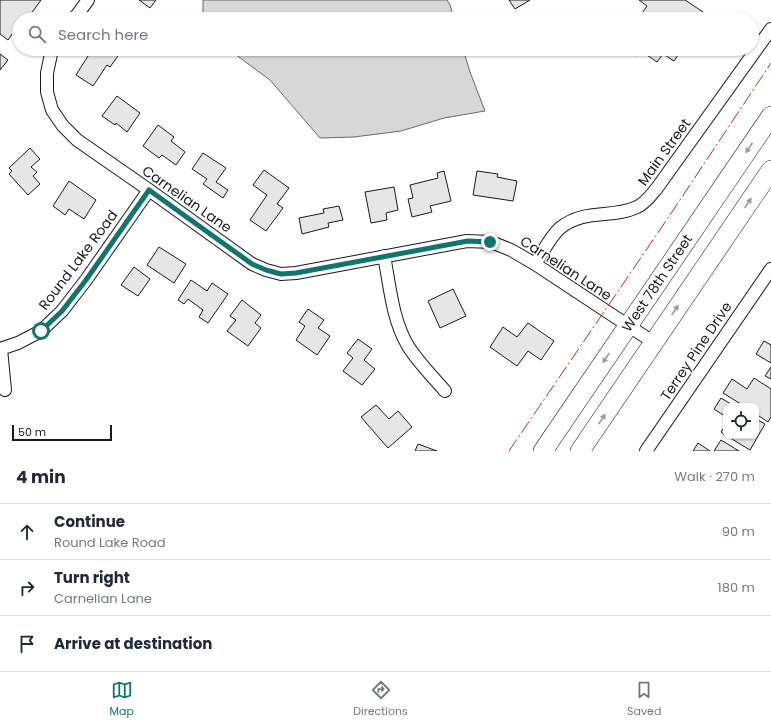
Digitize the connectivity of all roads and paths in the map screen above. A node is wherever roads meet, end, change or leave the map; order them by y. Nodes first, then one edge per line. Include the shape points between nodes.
1 (88, 0) edge
2 (79, 12) edge
3 (771, 29) edge
4 (759, 46) edge
5 (51, 56) edge
6 (752, 56) edge
7 (771, 116) edge
8 (771, 170) edge
9 (149, 190) junction
10 (384, 256) junction
11 (535, 264) junction
12 (771, 268) edge
13 (628, 326) junction
14 (653, 342) junction
15 (1, 349) edge
16 (5, 390) dead end
17 (445, 391) dead end
18 (543, 451) edge
19 (580, 451) edge
20 (646, 451) edge

1 - 2 street
3 - 4 street, Main Street
5 - 9 street, Carnelian Lane via 47,92 52,110 63,126 77,140
6 - 11 street, Main Street via 647,200 638,207 628,210 569,222 552,237
7 -> 13 main road, West 78th Street
14 -> 8 main road
9 - 10 street, Carnelian Lane via 252,264 266,270 281,274 296,273
9 - 15 street, Round Lake Road via 62,311 41,331
10 - 11 street, Carnelian Lane via 468,241 490,242 511,250
10 - 17 street via 393,305 408,346
11 - 13 street, Carnelian Lane
12 - 20 street, Terrey Pine Drive
13 - 14 street, Carnelian Lane
13 -> 18 main road, West 78th Street
19 -> 14 main road
15 - 16 street, Round Lake Road

